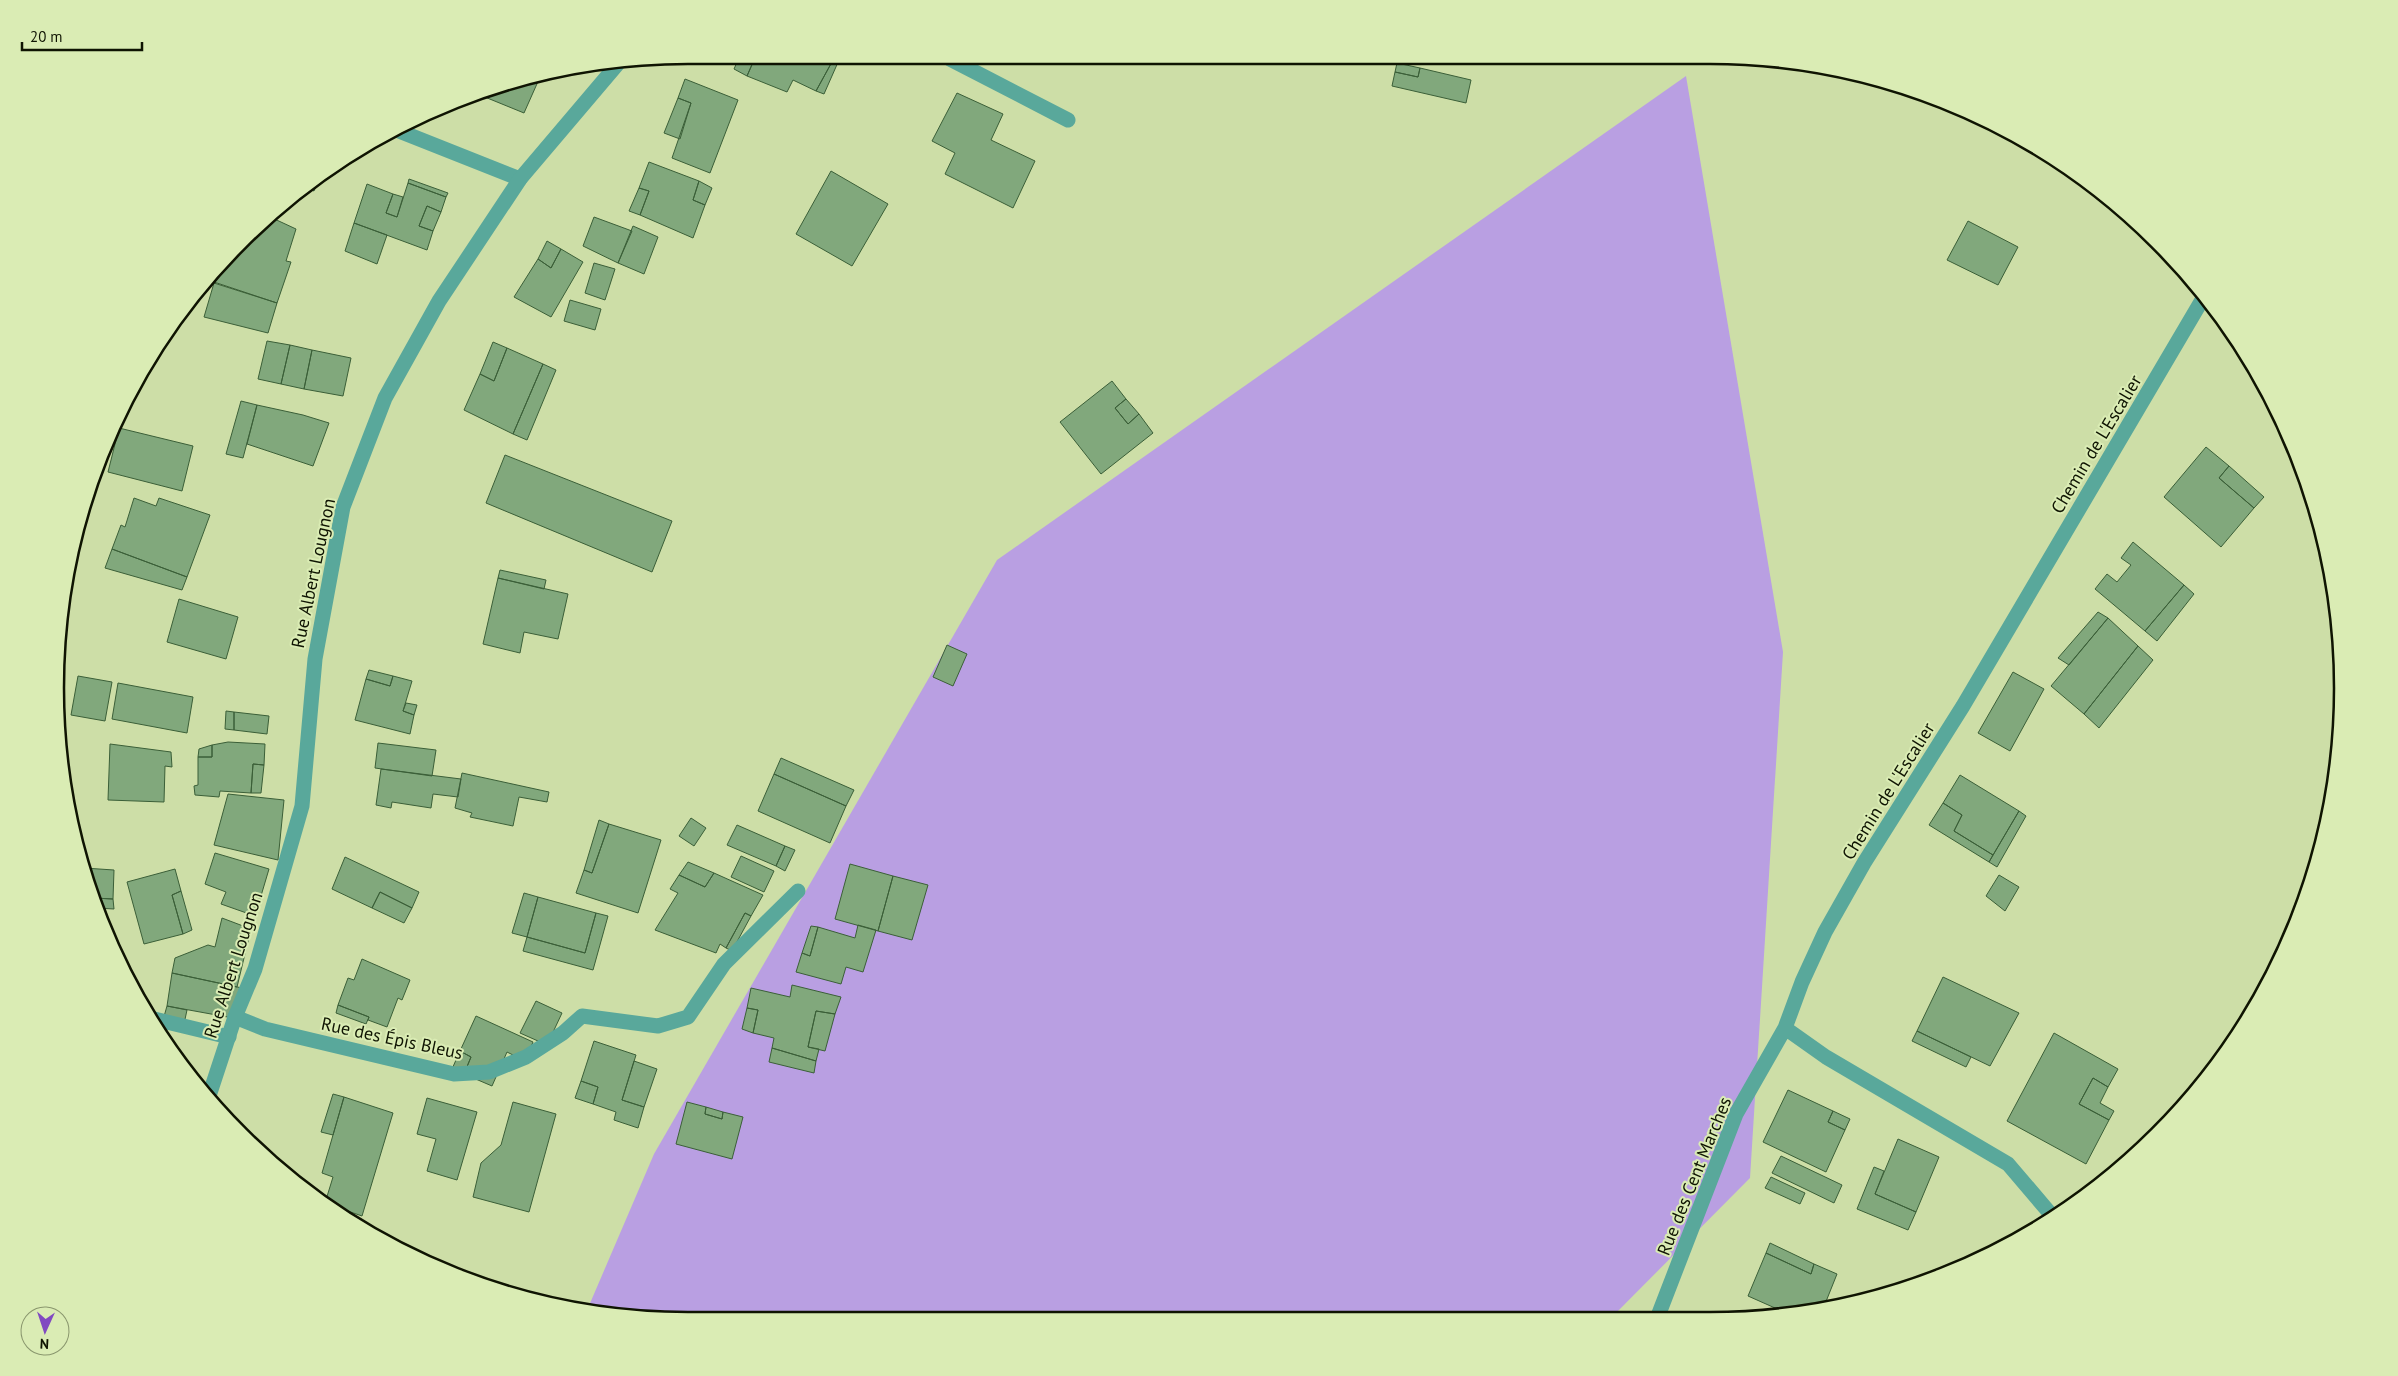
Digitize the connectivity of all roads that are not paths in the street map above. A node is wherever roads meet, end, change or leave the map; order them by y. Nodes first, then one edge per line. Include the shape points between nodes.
1 (960, 64) edge
2 (614, 68) edge
3 (1068, 120) dead end
4 (403, 133) edge
5 (520, 179) junction
6 (2201, 303) edge
7 (798, 891) dead end
8 (235, 1017) junction
9 (160, 1020) edge
10 (1785, 1028) junction
11 (229, 1036) junction
12 (211, 1090) edge
13 (2049, 1212) edge
14 (1660, 1312) edge

1 - 3 street
2 - 5 street, Rue Albert Lougnon
4 - 5 street
5 - 8 street, Rue Albert Lougnon via 438,301 385,398 343,507 315,659 302,806 255,969
6 - 10 street, Chemin de L'Escalier via 1963,706 1864,863 1825,932
7 - 8 street, Rue des Épis Bleus via 724,964 688,1016 658,1026 582,1016 526,1058 489,1072 454,1074 265,1029
8 - 11 street, Rue Albert Lougnon
9 - 11 street
10 - 13 street via 1826,1058 2008,1164
10 - 14 street, Rue des Cent Marches via 1736,1114
11 - 12 street, Rue Albert Lougnon

